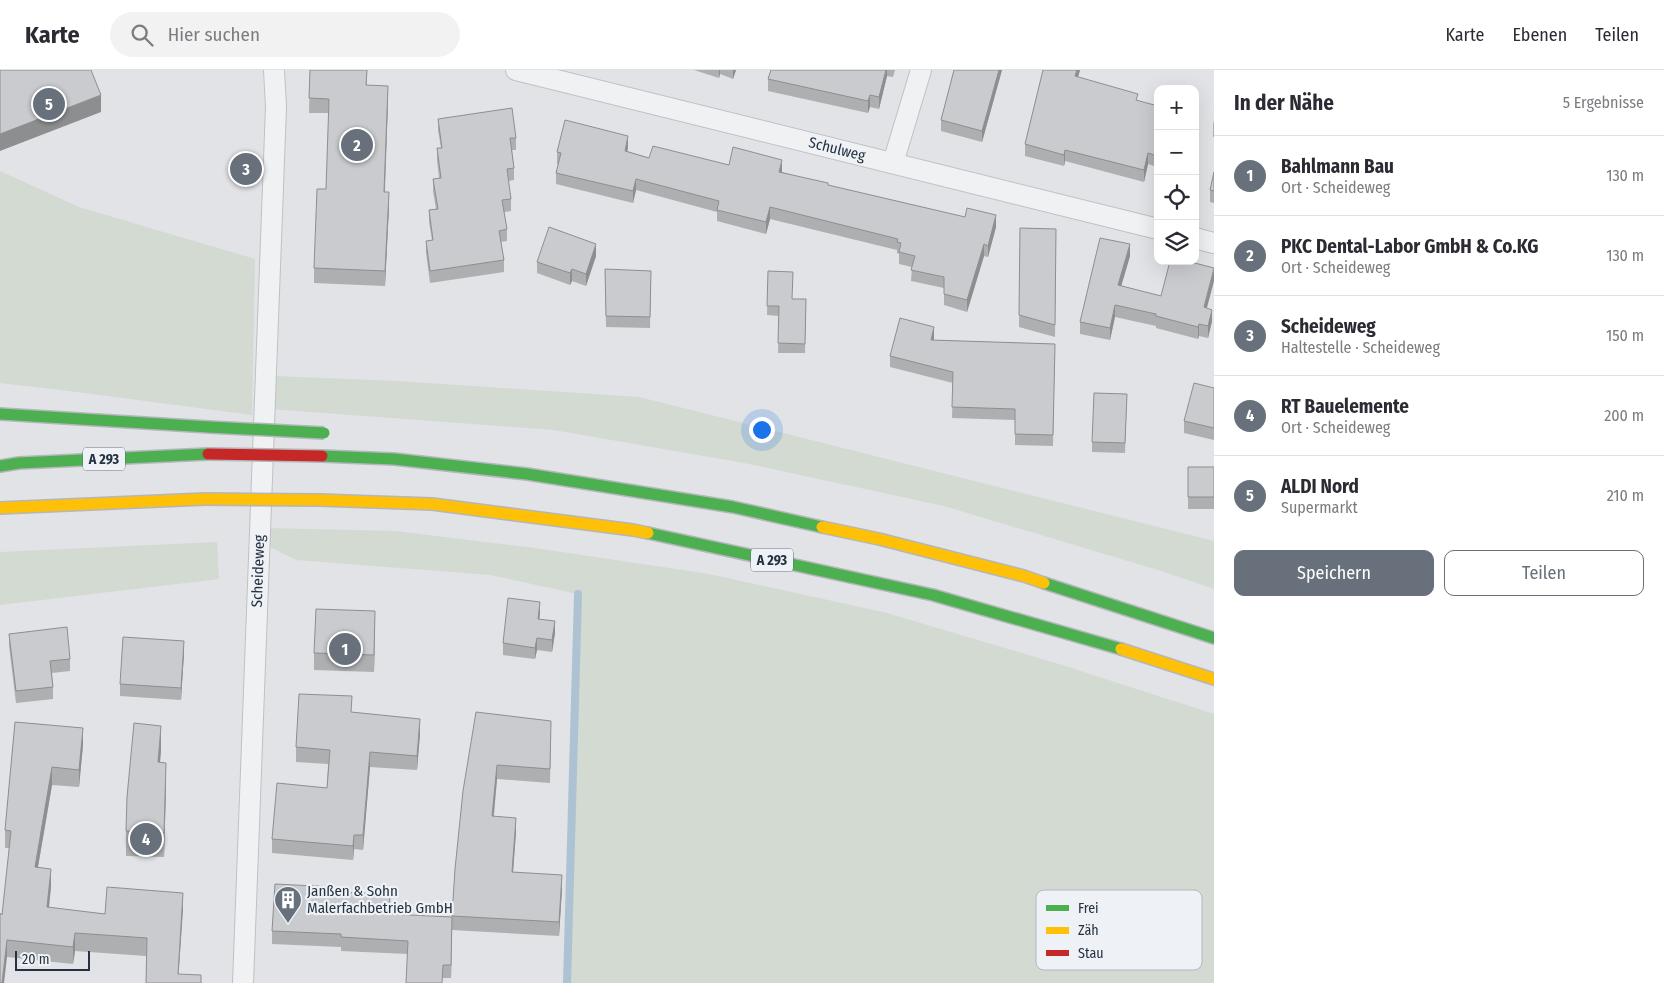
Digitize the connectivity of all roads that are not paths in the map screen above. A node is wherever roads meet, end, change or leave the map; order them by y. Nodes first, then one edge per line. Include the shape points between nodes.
1 (274, 70) edge
2 (516, 70) edge
3 (921, 70) edge
4 (893, 163) junction
5 (1154, 228) edge
6 (1199, 239) edge
7 (1214, 243) edge
8 (0, 414) edge
9 (329, 435) dead end
10 (359, 446) dead end
11 (394, 458) junction
12 (0, 466) edge
13 (0, 508) edge
14 (1214, 638) edge
15 (1214, 679) edge
16 (243, 983) edge

1 - 16 street, Scheideweg via 276,107
2 - 4 street, Schulweg
3 - 4 street
4 - 5 street, Schulweg
6 - 7 street
8 - 9 highway, bridge
10 - 11 highway
11 - 12 highway, A 293, bridge via 208,454
11 - 14 highway, A 293 via 527,474 733,507 879,539 1024,576
13 - 15 highway, A 293, bridge via 205,498 319,500 432,504 633,530 933,595 1143,655

